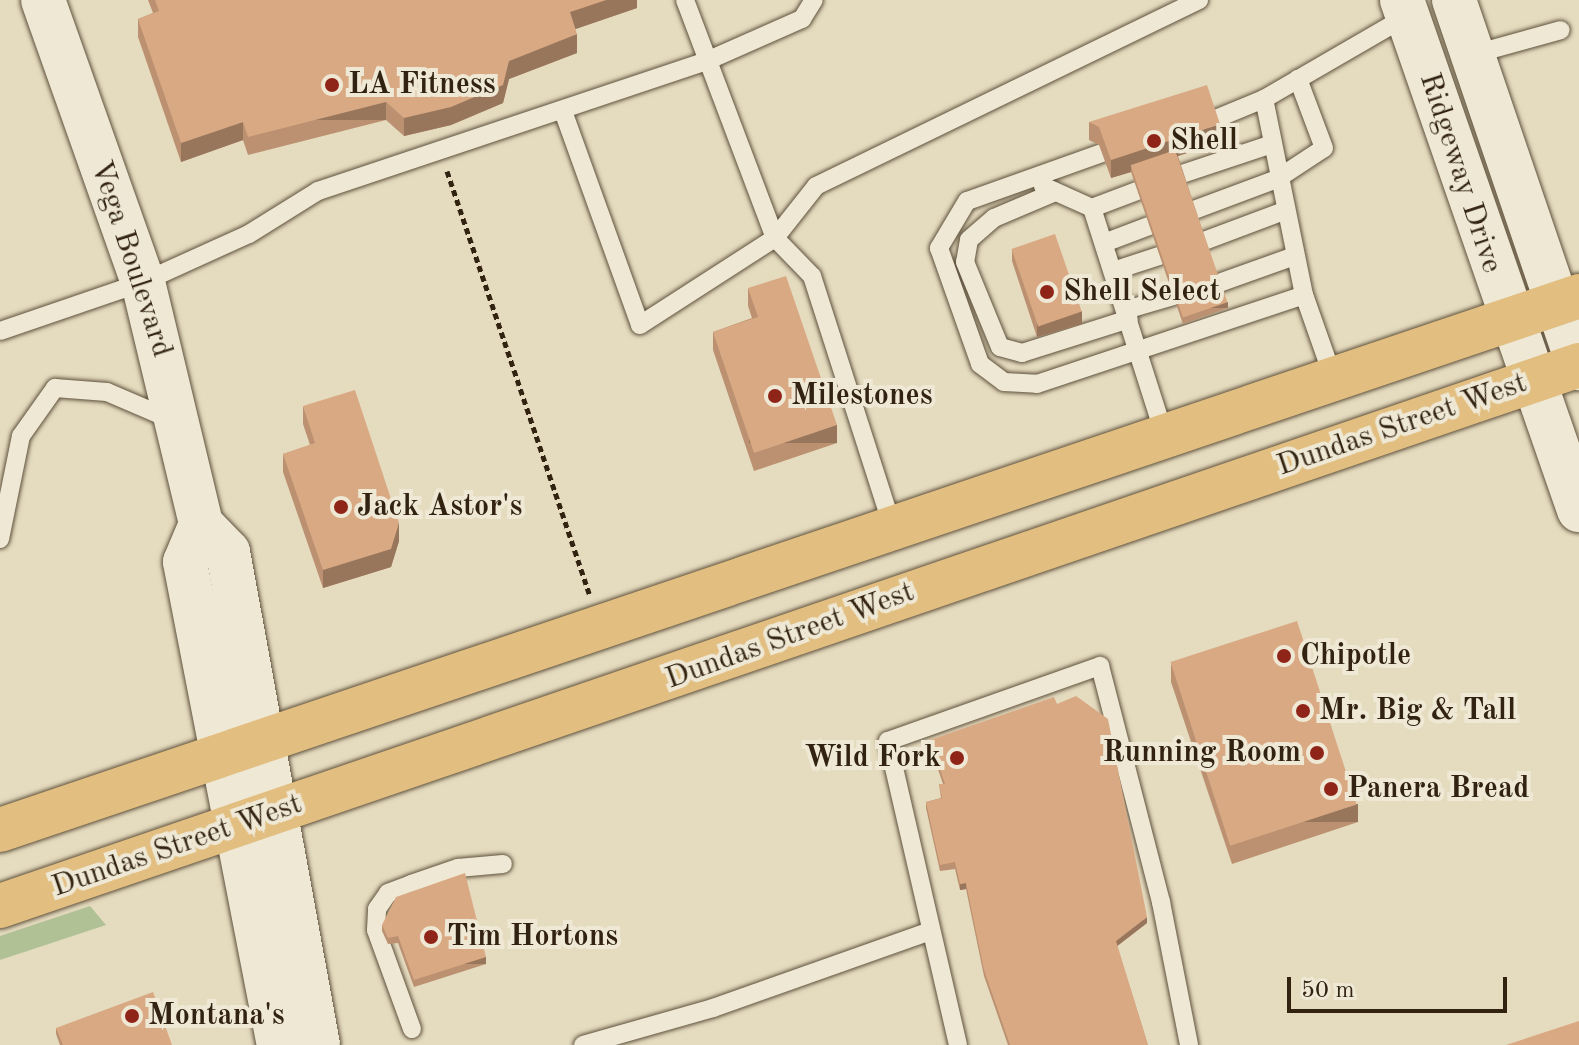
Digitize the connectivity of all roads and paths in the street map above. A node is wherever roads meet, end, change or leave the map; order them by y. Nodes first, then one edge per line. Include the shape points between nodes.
1 (43, 0) edge
2 (685, 0) edge
3 (814, 0) edge
4 (1199, 0) edge
5 (1454, 0) edge
6 (1405, 8) edge
7 (1561, 30) dead end
8 (1471, 55) junction
9 (709, 60) junction
10 (1298, 79) junction
11 (1264, 99) junction
12 (563, 111) junction
13 (1213, 120) edge
14 (1272, 144) junction
15 (441, 152) junction
16 (1102, 153) edge
17 (1182, 174) edge
18 (1028, 177) junction
19 (1277, 179) junction
20 (1137, 191) edge
21 (1053, 193) junction
22 (1092, 208) junction
23 (1194, 210) edge
24 (1284, 211) junction
25 (1149, 226) edge
26 (775, 238) junction
27 (1204, 241) edge
28 (1104, 243) junction
29 (1159, 256) edge
30 (1295, 256) junction
31 (1113, 271) junction
32 (143, 282) junction
33 (1219, 283) edge
34 (1304, 295) junction
35 (1173, 296) edge
36 (1127, 315) junction
37 (0, 331) edge
38 (1573, 338) edge
39 (1137, 346) junction
40 (1518, 349) junction
41 (1334, 380) junction
42 (182, 424) junction
43 (1165, 439) junction
44 (1579, 510) edge
45 (201, 524) junction
46 (893, 528) junction
47 (0, 539) edge
48 (599, 625) junction
49 (224, 765) junction
50 (273, 772) junction
51 (234, 826) junction
52 (0, 830) edge
53 (503, 864) dead end
54 (0, 906) edge
55 (930, 931) junction
56 (412, 1029) dead end
57 (279, 1045) edge
58 (318, 1045) edge
59 (583, 1045) edge
60 (958, 1045) edge
61 (1189, 1045) edge

1 - 32 street, Vega Boulevard
2 - 9 lane
3 - 9 lane via 802,19
4 - 26 lane via 816,186
5 - 8 street, Ridgeway Drive
6 - 10 lane
6 - 40 street, Ridgeway Drive
7 - 8 lane
8 - 38 street, Ridgeway Drive
9 - 12 lane
9 - 26 lane
10 - 11 lane
10 - 19 lane via 1324,148
11 - 13 lane
11 - 14 lane
12 - 15 lane
12 - 26 lane via 640,325
14 - 17 lane
14 - 19 lane
15 - 32 lane via 318,191 249,234
15 - 48 path
16 - 18 lane
18 - 21 lane
18 - 39 lane via 967,201 939,248 980,364 1004,382 1037,384
19 - 23 lane
19 - 24 lane
20 - 22 lane
21 - 22 lane
21 - 36 lane via 994,218 969,240 965,262 1000,347 1022,353
22 - 28 lane
24 - 27 lane
24 - 30 lane
25 - 28 lane
26 - 46 lane via 812,276
28 - 31 lane
29 - 31 lane
30 - 33 lane
30 - 34 lane
31 - 36 lane
32 - 37 lane
32 - 42 street, Vega Boulevard
34 - 39 lane
34 - 41 lane
35 - 36 lane
36 - 39 lane
38 - 40 main road, Dundas Street West
38 - 40 main road, Dundas Street West
39 - 43 lane
40 - 41 main road, Dundas Street West
40 - 44 street, Ridgeway Drive
40 - 50 main road, Dundas Street West
41 - 43 main road, Dundas Street West
42 - 45 street, Vega Boulevard
42 - 47 lane via 107,392 55,388 21,436
43 - 46 main road, Dundas Street West
45 - 49 street via 185,562
45 - 50 street via 228,552
46 - 48 main road, Dundas Street West
48 - 50 main road, Dundas Street West
49 - 50 main road, Dundas Street West
49 - 51 street
49 - 52 main road, Dundas Street West
50 - 51 main road, Dundas Street West
50 - 58 street
51 - 54 main road, Dundas Street West
51 - 57 street
53 - 56 lane via 458,868 411,884 388,893 377,909 376,930
55 - 59 lane via 713,1008
55 - 60 lane
55 - 61 lane via 888,741 1100,666 1161,902

